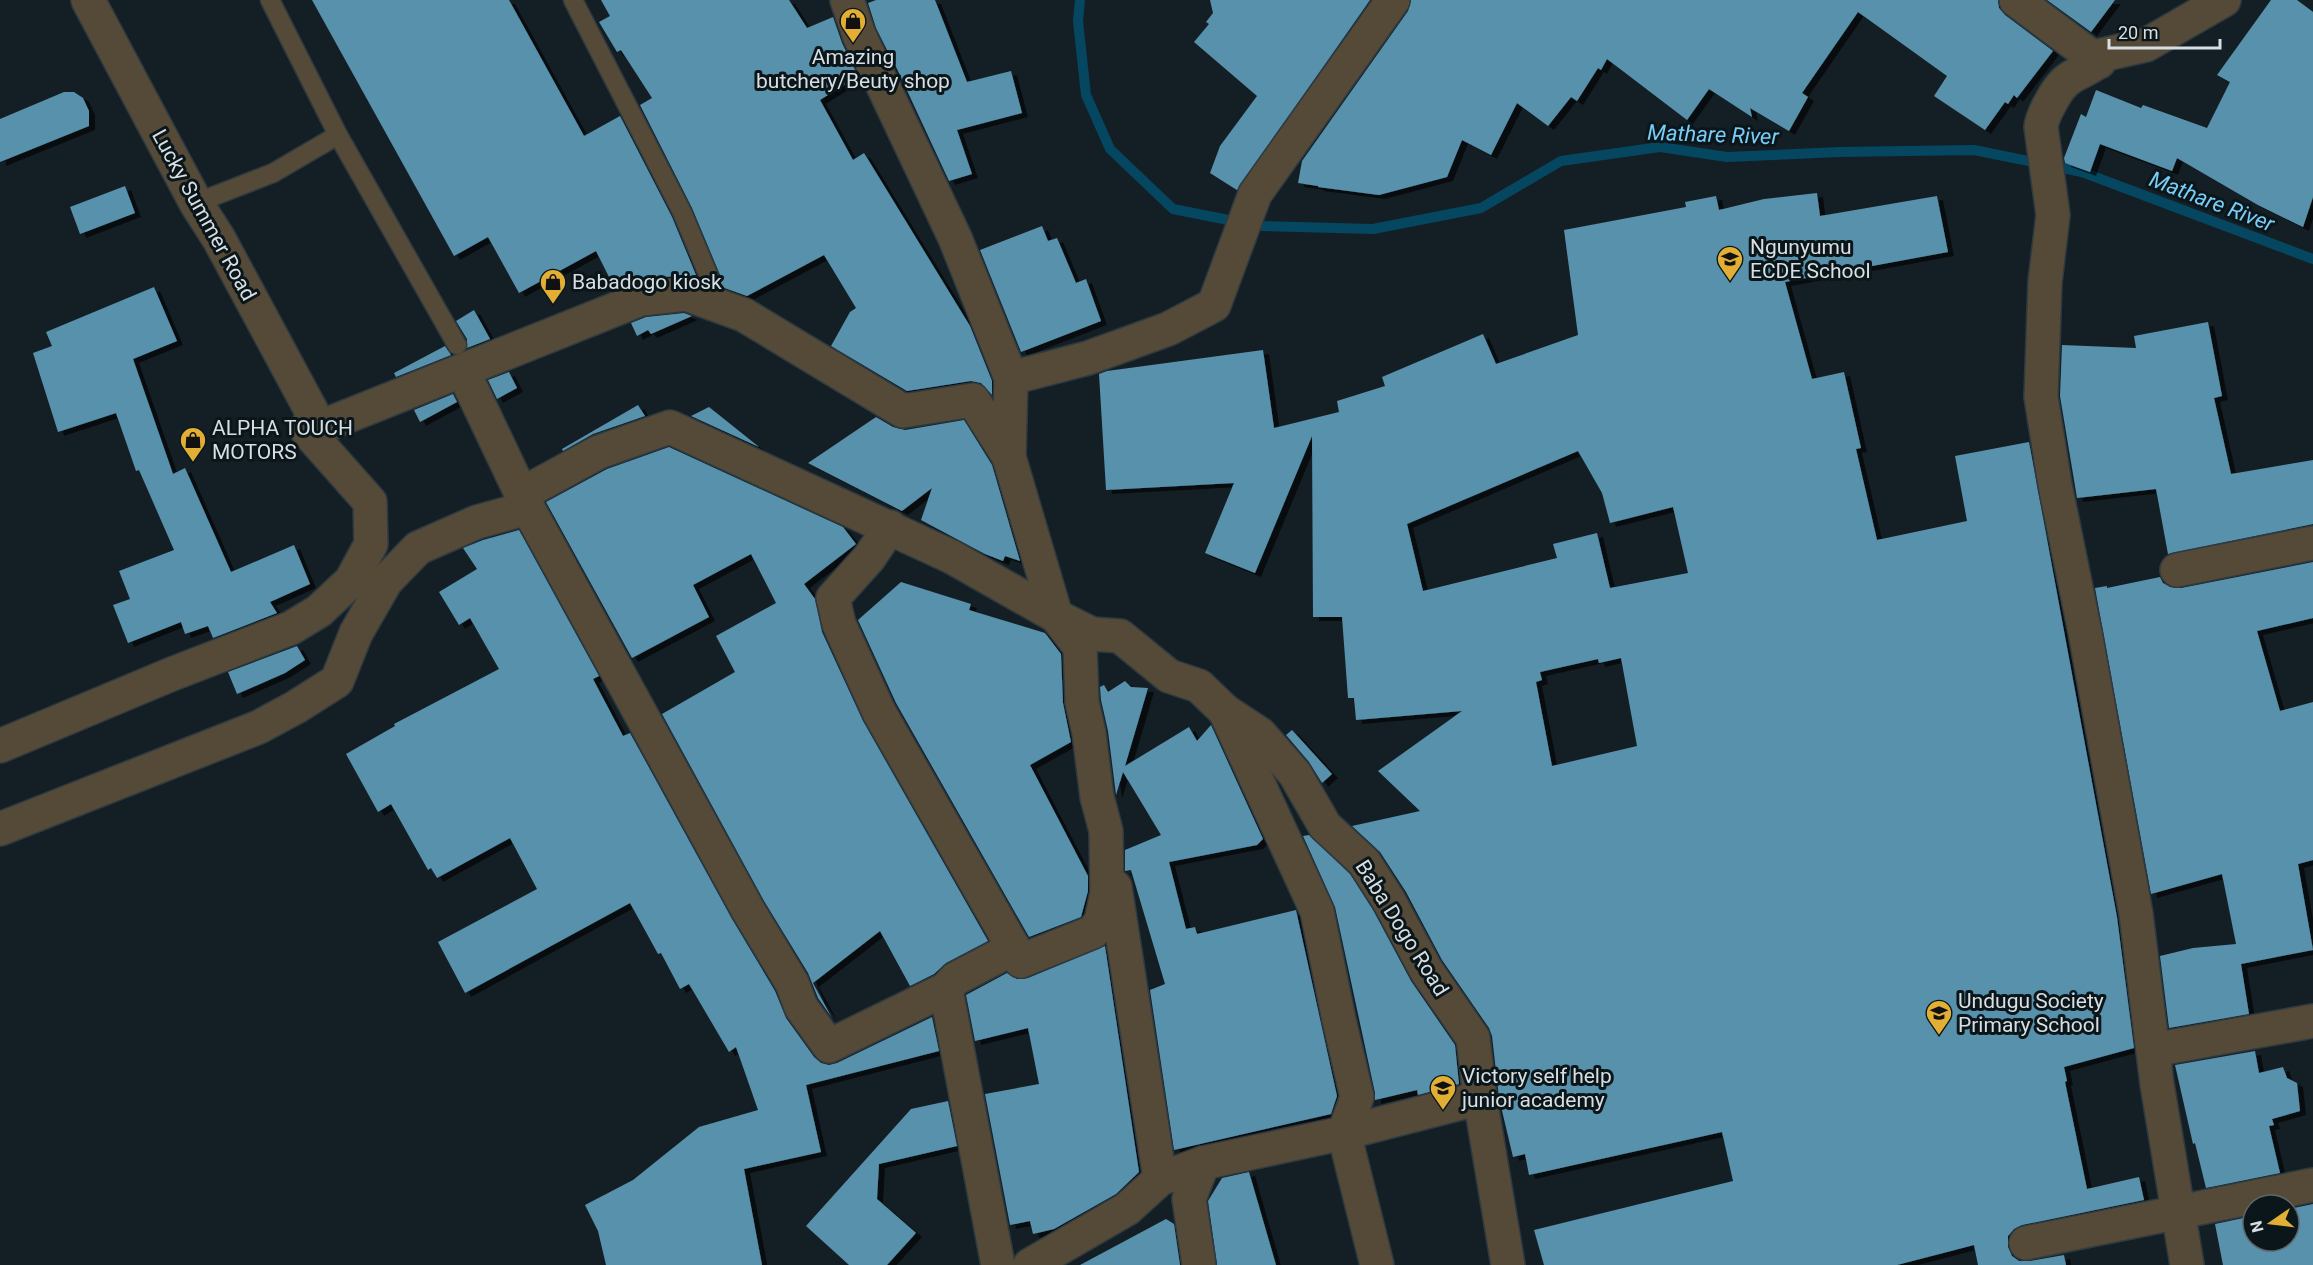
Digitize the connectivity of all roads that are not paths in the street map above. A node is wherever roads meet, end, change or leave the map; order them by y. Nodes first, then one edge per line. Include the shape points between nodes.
1 (88, 0) edge
2 (270, 0) edge
3 (573, 0) edge
4 (847, 0) edge
5 (1393, 0) edge
6 (2016, 0) edge
7 (2224, 0) edge
8 (2099, 62) junction
9 (338, 135) junction
10 (196, 203) junction
11 (686, 294) junction
12 (460, 358) junction
13 (1011, 378) junction
14 (308, 432) junction
15 (1009, 457) junction
16 (525, 501) junction
17 (890, 527) junction
18 (2313, 543) edge
19 (2177, 570) dead end
20 (1056, 616) junction
21 (1225, 711) junction
22 (0, 746) edge
23 (0, 829) edge
24 (1106, 831) junction
25 (1021, 961) junction
26 (946, 989) junction
27 (2313, 1021) edge
28 (2152, 1050) junction
29 (1480, 1098) junction
30 (1344, 1133) junction
31 (1203, 1163) junction
32 (1160, 1179) junction
33 (2313, 1185) edge
34 (2178, 1214) junction
35 (2026, 1243) dead end
36 (998, 1265) edge
37 (1030, 1265) edge
38 (1199, 1265) edge
39 (1377, 1265) edge
40 (1508, 1265) edge
41 (2187, 1265) edge

1 - 10 street, Lucky Summer Road
2 - 9 lane
3 - 11 lane via 682,212 710,279
4 - 13 street via 859,35 955,238
5 - 13 street via 1255,194 1214,304 1168,329 1088,358
6 - 8 street
7 - 8 street via 2146,45 2102,55
8 - 28 street via 2066,81 2042,120 2053,215 2045,282 2041,397 2136,914
9 - 10 lane via 273,173
9 - 12 lane
10 - 14 street, Lucky Summer Road via 312,412
11 - 12 street via 641,299
11 - 15 street via 744,315 903,411 973,400
12 - 14 street
12 - 16 street
13 - 15 street
14 - 22 street via 370,502 372,544 351,581 319,610 291,628
15 - 20 street
16 - 17 street, Baba Dogo Road via 599,452 670,427
16 - 23 street, Baba Dogo Road via 418,548 386,581 356,633 337,681 296,707 259,728
16 - 26 street via 748,910 792,983 801,1007 829,1046
17 - 20 street, Baba Dogo Road
17 - 25 street via 869,558 833,597 839,624 879,712
18 - 19 street
20 - 21 street, Baba Dogo Road via 1092,634 1119,636 1169,676 1199,686
20 - 24 street via 1080,647 1082,702
21 - 29 street, Baba Dogo Road via 1260,734 1295,774 1325,826 1364,861 1426,970 1473,1038
21 - 30 street via 1317,911 1357,1097
24 - 25 street via 1107,893 1101,921 1093,932
24 - 32 street
25 - 26 street via 1010,950 956,979
26 - 36 street
27 - 28 street
28 - 34 street
29 - 30 street
29 - 40 street, Baba Dogo Road
30 - 31 street
30 - 39 street
31 - 32 street
31 - 38 street via 1190,1199
32 - 37 street via 1127,1209
33 - 34 street
34 - 35 street
34 - 41 street

